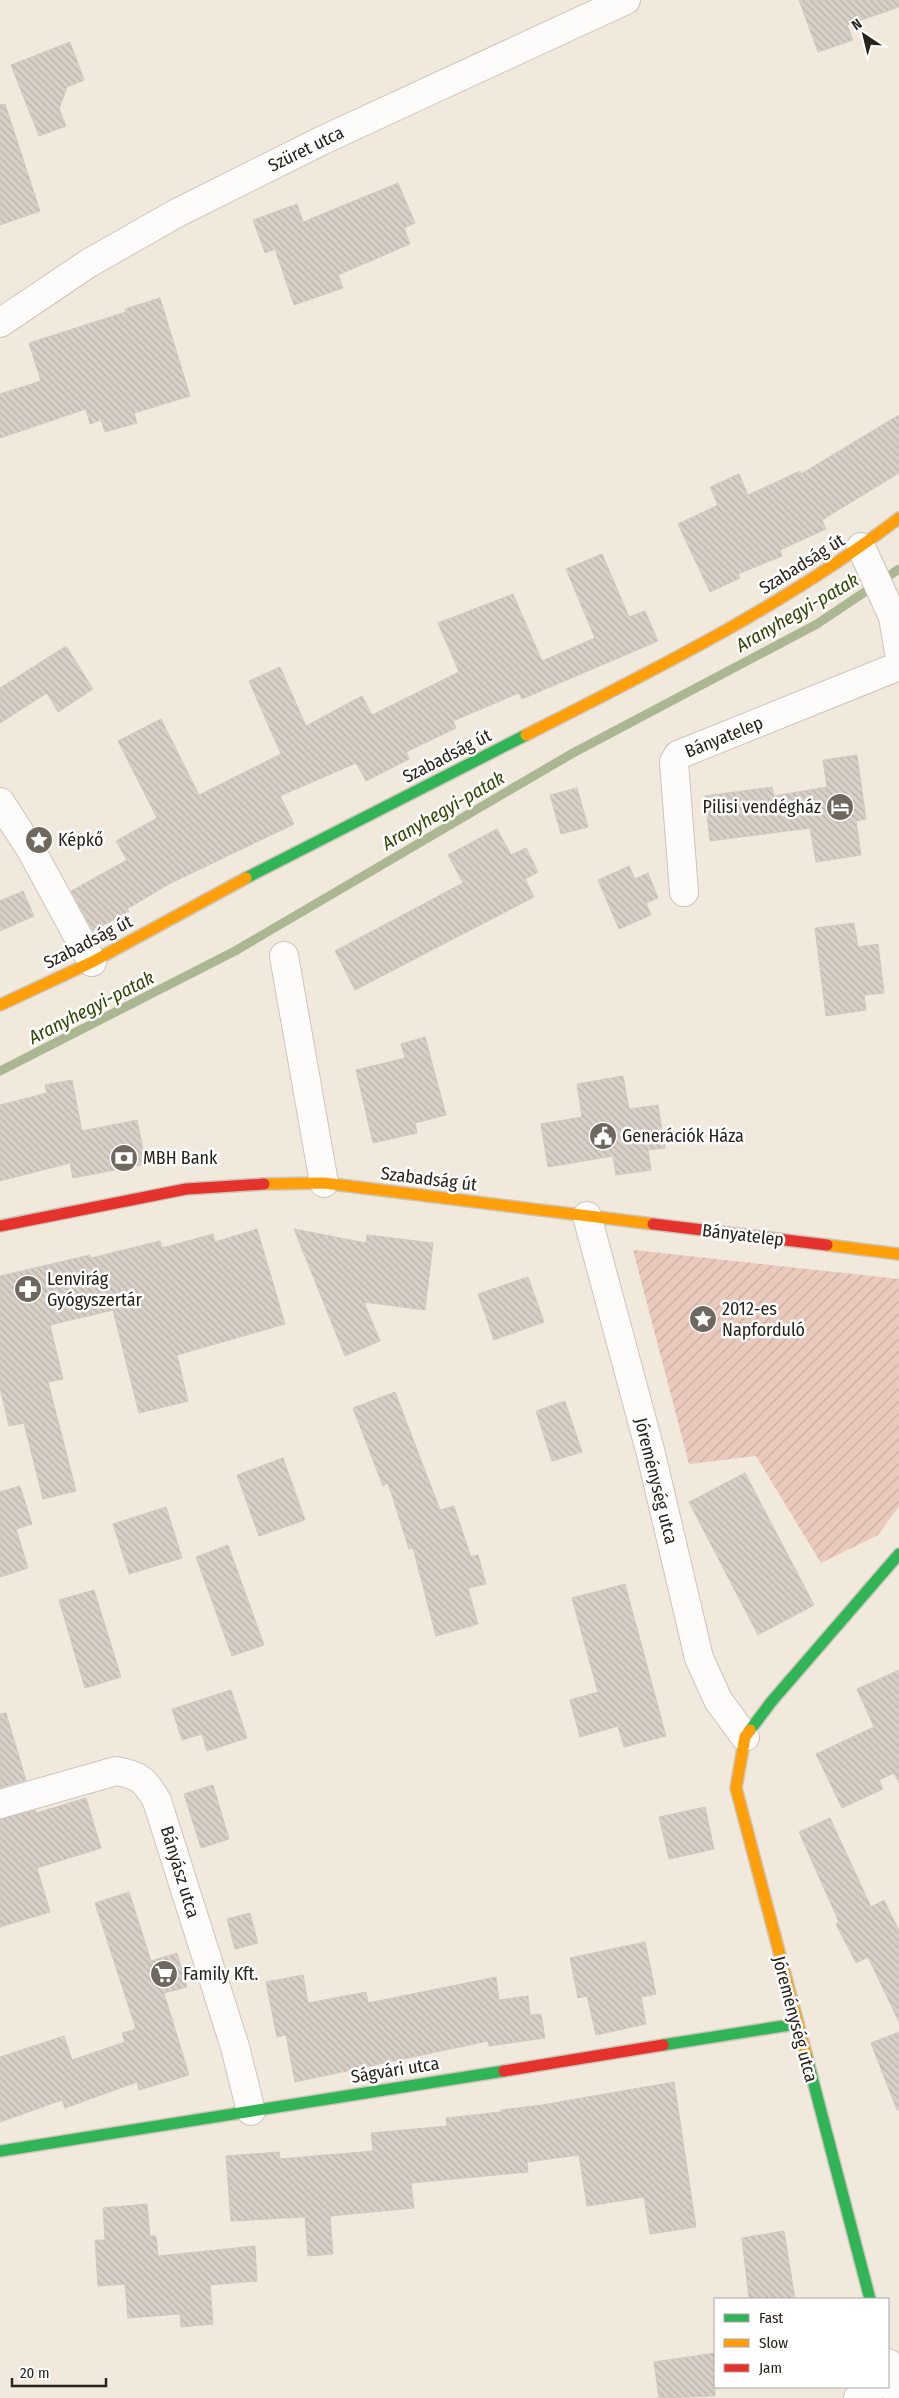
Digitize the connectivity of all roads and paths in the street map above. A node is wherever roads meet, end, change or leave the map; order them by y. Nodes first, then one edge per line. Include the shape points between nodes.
1 (626, 0) edge
2 (0, 322) edge
3 (899, 518) edge
4 (863, 551) junction
5 (893, 611) edge
6 (899, 652) edge
7 (899, 666) edge
8 (0, 802) edge
9 (684, 892) dead end
10 (284, 956) dead end
11 (92, 962) junction
12 (0, 1005) edge
13 (324, 1183) junction
14 (587, 1216) junction
15 (0, 1226) edge
16 (899, 1254) edge
17 (899, 1554) edge
18 (745, 1737) junction
19 (0, 1804) edge
20 (796, 2024) junction
21 (251, 2111) junction
22 (0, 2151) edge
23 (870, 2298) edge
24 (875, 2388) edge
25 (858, 2398) edge

1 - 2 street, Szüret utca via 323,140 177,213 89,263
3 - 4 street, Szabadság út
4 - 5 street
4 - 11 street, Szabadság út via 731,628 241,880
5 - 6 street
7 - 9 street, Bányatelep via 678,755 674,762
8 - 11 street via 30,848
10 - 13 street
11 - 12 street, Szabadság út
13 - 14 street, Szabadság út
13 - 15 street, Szabadság út via 186,1188
14 - 16 street, Bányatelep
14 - 18 street, Jóreménység utca via 651,1454 698,1658 718,1700
17 - 18 street, Jóreménység utca via 772,1701
18 - 20 street, Jóreménység utca via 736,1788
19 - 21 street, Bányász utca via 116,1771 134,1774 148,1784 157,1801 235,2047
20 - 21 street, Ságvári utca
20 - 23 street, Jóreménység utca
21 - 22 street, Ságvári utca
24 - 25 street

